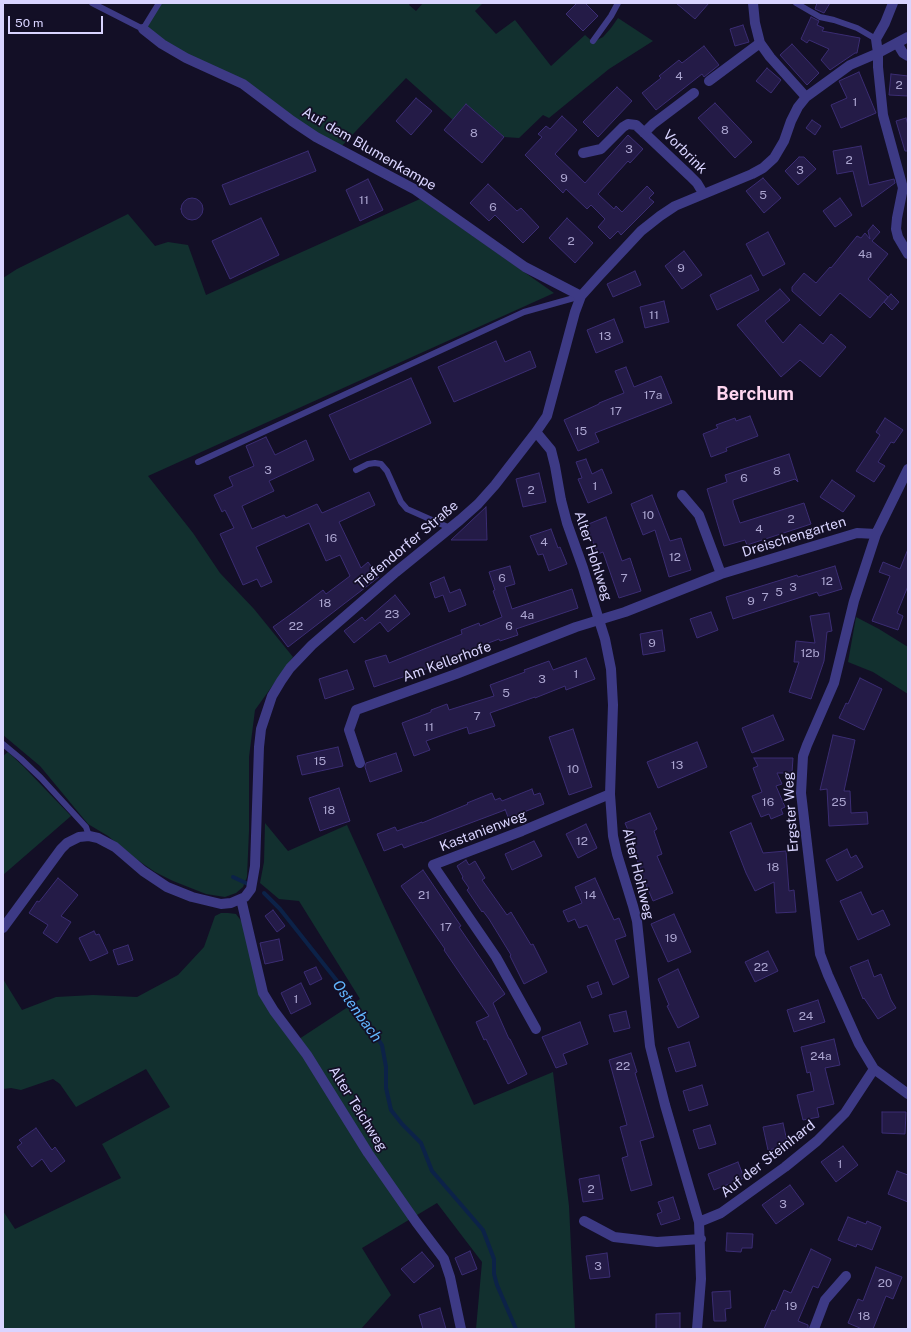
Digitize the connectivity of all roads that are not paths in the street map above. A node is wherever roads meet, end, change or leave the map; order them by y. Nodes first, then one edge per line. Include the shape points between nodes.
1 (92, 3) edge
2 (159, 3) edge
3 (618, 3) edge
4 (753, 3) edge
5 (796, 3) edge
6 (893, 3) edge
7 (143, 28) junction
8 (908, 37) edge
9 (876, 39) junction
10 (593, 41) dead end
11 (760, 43) junction
12 (897, 43) junction
13 (878, 53) junction
14 (908, 56) edge
15 (709, 82) dead end
16 (694, 93) dead end
17 (806, 97) junction
18 (644, 132) junction
19 (583, 154) dead end
20 (703, 193) junction
21 (908, 254) edge
22 (581, 296) junction
23 (536, 432) junction
24 (198, 462) dead end
25 (908, 469) edge
26 (356, 470) dead end
27 (682, 495) dead end
28 (450, 528) junction
29 (876, 534) junction
30 (721, 574) junction
31 (599, 620) junction
32 (3, 744) edge
33 (360, 763) dead end
34 (610, 794) junction
35 (89, 836) junction
36 (241, 899) junction
37 (3, 928) edge
38 (536, 1029) dead end
39 (874, 1069) junction
40 (908, 1094) edge
41 (584, 1222) dead end
42 (699, 1222) junction
43 (701, 1239) junction
44 (846, 1276) dead end
45 (461, 1329) edge
46 (697, 1329) edge
47 (814, 1329) edge

1 - 7 lane, Auf dem Blumenkampe
2 - 7 lane
3 - 10 lane
4 - 11 street
5 - 9 lane via 820,17 857,28
6 - 9 street
7 - 22 street, Auf dem Blumenkampe via 162,44 186,58 242,84 316,137 414,189 525,267
8 - 12 street, Tiefendorfer Straße
9 - 13 street
11 - 15 street
11 - 17 street
12 - 13 street, Tiefendorfer Straße
12 - 14 street
13 - 17 street, Tiefendorfer Straße via 850,66
13 - 21 street via 884,115 903,188 896,229
16 - 18 street, Vorbrink
17 - 20 street, Tiefendorfer Straße via 790,121 784,141 774,158 763,168
18 - 19 street, Vorbrink via 636,125 628,124 601,149
18 - 20 street, Vorbrink via 698,183
20 - 22 street, Tiefendorfer Straße via 675,206 641,231
22 - 23 street, Tiefendorfer Straße via 547,416
22 - 24 lane via 524,312
23 - 28 street, Tiefendorfer Straße via 478,504
23 - 31 street, Alter Hohlweg via 551,450 567,522
25 - 29 street, Ergster Weg
26 - 28 lane via 368,464 381,464 407,509
27 - 30 street via 699,515
28 - 36 street, Tiefendorfer Straße via 312,645 281,681 267,709 261,729 255,866 251,888
29 - 30 street, Dreischengarten via 857,533
29 - 39 street, Ergster Weg via 854,601 834,683 806,745 801,780 820,954 859,1044
30 - 31 street, Dreischengarten
31 - 33 street, Am Kellerhofe via 356,710 349,730
31 - 34 street, Alter Hohlweg via 605,639 613,688
32 - 35 lane via 41,778 86,827
34 - 38 street, Kastanienweg via 433,865 496,957
34 - 42 street, Alter Hohlweg via 613,836 637,921 650,1046
35 - 36 street via 115,847 167,887 192,897 221,904
35 - 37 street via 74,839 64,846
36 - 45 street, Alter Teichweg via 263,993 307,1055 368,1153 444,1259
39 - 40 street, Ergster Weg
39 - 42 street, Auf der Steinhard via 845,1113 817,1141 721,1213
41 - 43 street via 614,1237 657,1242
42 - 43 street, Alter Hohlweg
43 - 46 street, Alter Hohlweg
44 - 47 street via 825,1300

